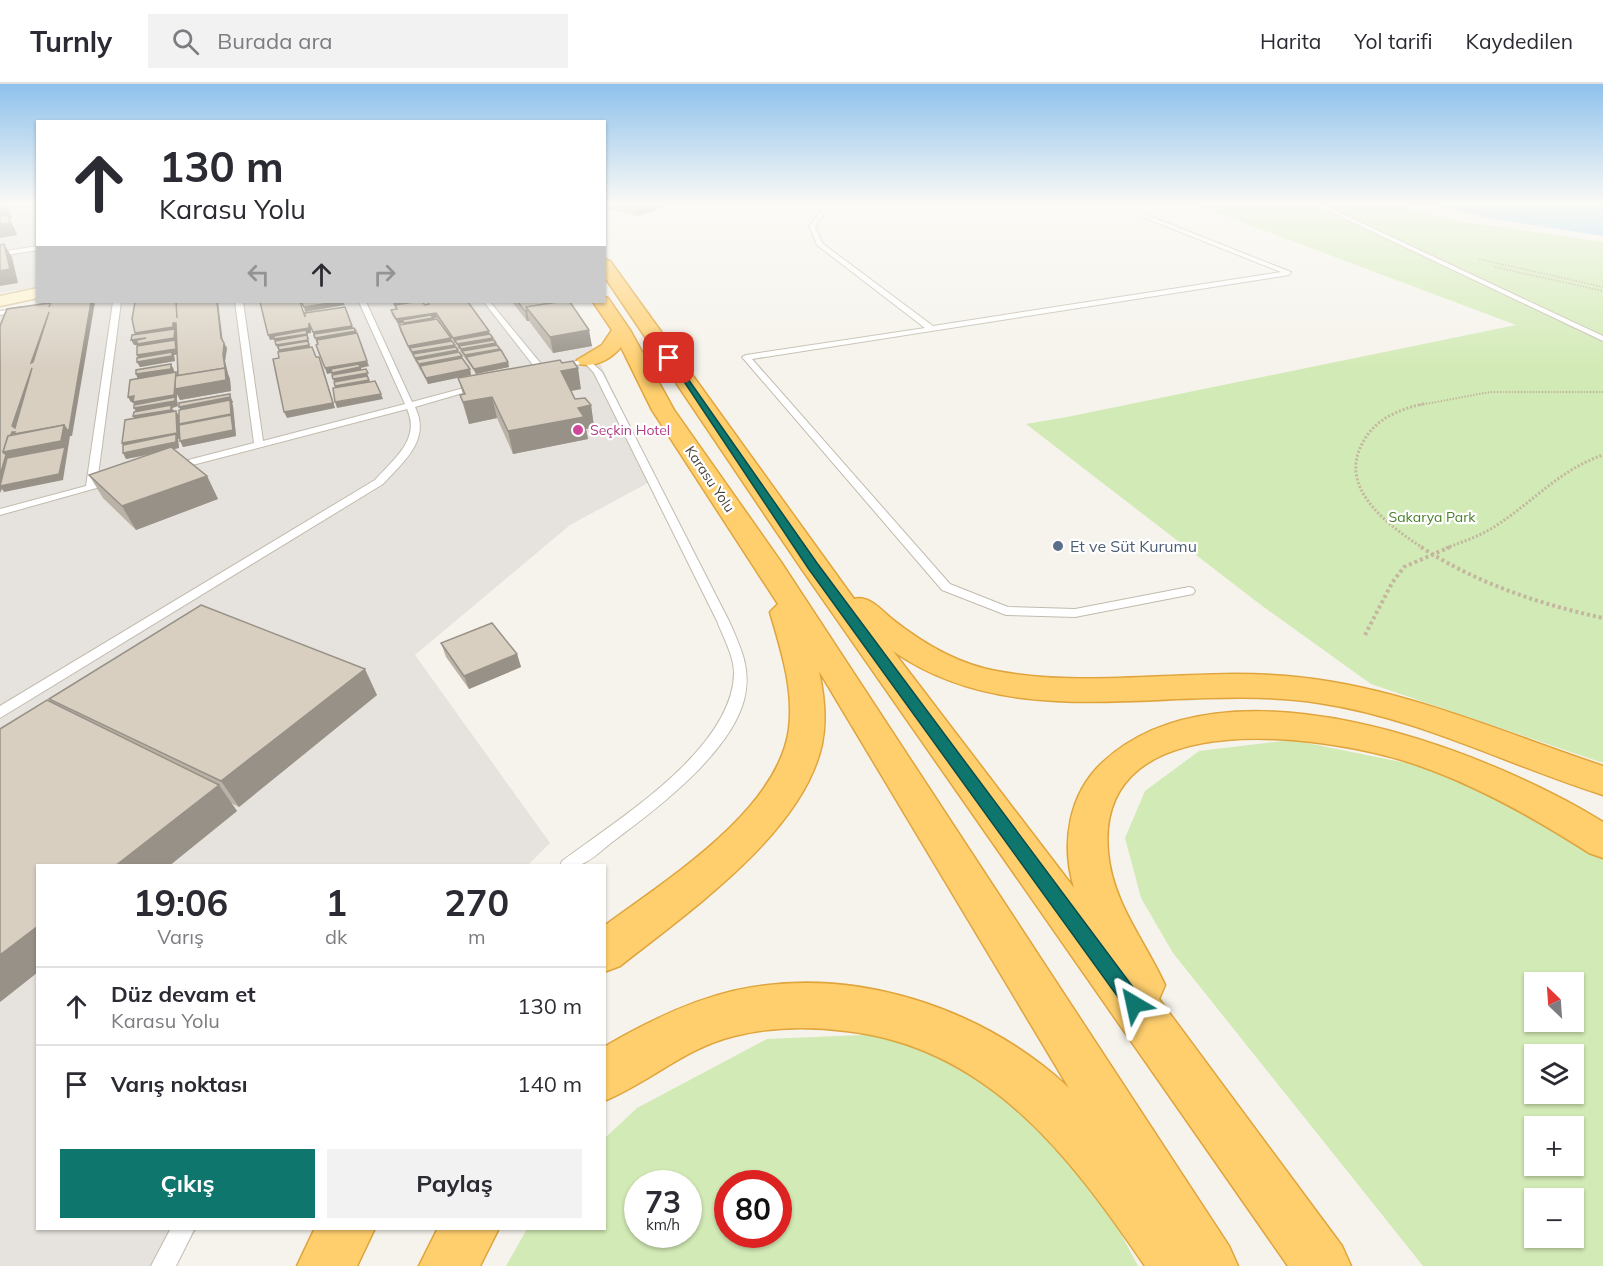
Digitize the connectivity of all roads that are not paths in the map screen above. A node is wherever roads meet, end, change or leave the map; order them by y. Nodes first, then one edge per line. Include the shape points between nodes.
1 (838, 258) edge
2 (1251, 258) edge
3 (1431, 258) edge
4 (606, 267) edge
5 (36, 298) edge
6 (0, 299) edge
7 (117, 303) edge
8 (239, 303) edge
9 (362, 303) edge
10 (489, 303) edge
11 (603, 303) edge
12 (0, 306) edge
13 (0, 313) edge
14 (932, 329) junction
15 (621, 330) junction
16 (1603, 339) edge
17 (587, 360) junction
18 (543, 372) junction
19 (532, 374) edge
20 (488, 385) edge
21 (411, 405) junction
22 (260, 444) junction
23 (158, 471) edge
24 (125, 479) edge
25 (91, 488) junction
26 (0, 512) edge
27 (767, 562) junction
28 (813, 565) junction
29 (1189, 591) dead end
30 (0, 713) edge
31 (1603, 781) edge
32 (1603, 842) edge
33 (571, 864) edge
34 (606, 950) edge
35 (606, 1075) edge
36 (1218, 1119) junction
37 (183, 1230) edge
38 (345, 1230) edge
39 (470, 1230) edge
40 (163, 1266) edge
41 (326, 1266) edge
42 (448, 1266) edge
43 (1179, 1266) edge
44 (1209, 1266) edge
45 (1322, 1266) edge

1 - 14 lane
2 - 14 lane via 1289,273
3 - 16 lane
4 - 28 highway
5 - 6 main road
5 - 12 main road
5 - 13 lane
7 - 25 lane
8 - 22 lane
9 - 21 lane
10 - 18 lane
11 - 15 highway, Karasu Yolu
14 - 29 lane via 746,357 946,587 1006,611 1075,613
15 - 17 highway via 615,345 606,353
15 - 27 highway, Karasu Yolu via 663,410
17 - 18 lane
17 - 33 lane via 598,372 723,621 741,675 723,731 703,756 673,785
18 - 19 lane
20 - 21 lane
21 - 22 lane
21 - 30 lane via 416,419 411,447 380,482
22 - 23 lane
24 - 25 lane
25 - 26 lane
27 - 34 highway via 806,682 804,745 793,776 746,835
27 - 44 highway
28 - 31 highway via 898,640 952,669 987,681 1066,691 1227,685 1319,691 1417,714
28 - 36 highway
32 - 36 highway via 1524,795 1486,778 1426,755 1323,730 1228,727 1179,735 1135,754 1117,768 1091,809 1087,836 1089,865 1120,946
35 - 43 highway via 643,1050 692,1027 744,1012 800,1005 859,1008 923,1025 976,1050 1028,1085 1081,1137
36 - 45 highway
37 - 40 lane
38 - 41 highway
39 - 42 highway

